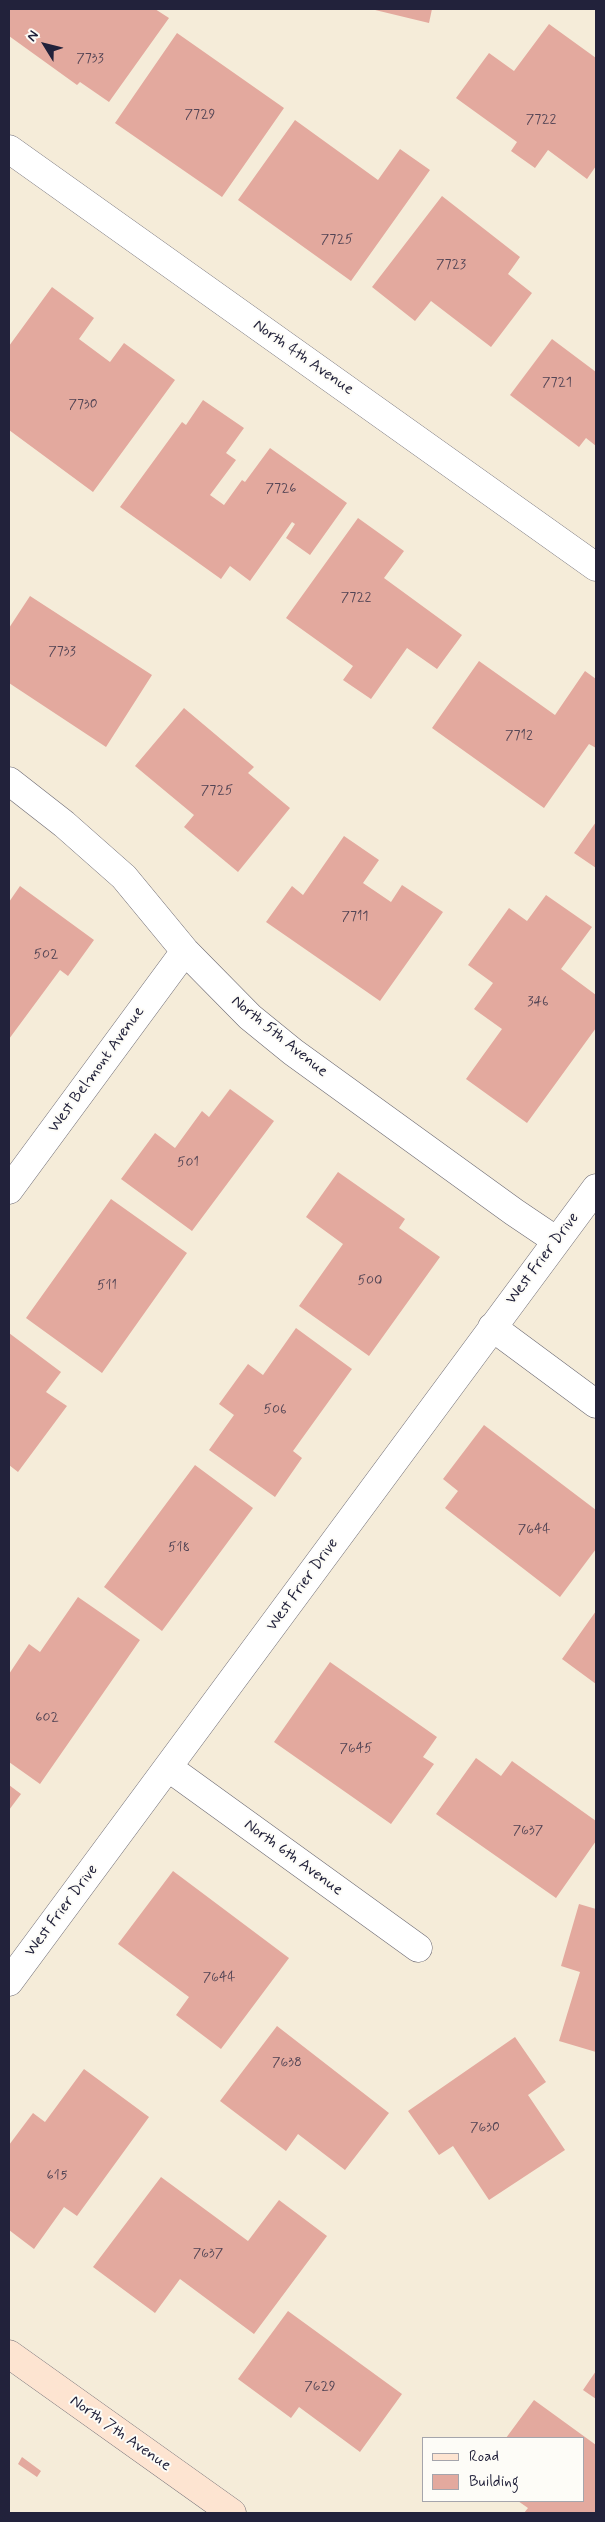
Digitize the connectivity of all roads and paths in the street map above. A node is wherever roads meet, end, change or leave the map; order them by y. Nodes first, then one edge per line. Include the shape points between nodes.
1 (9, 148) edge
2 (596, 567) edge
3 (9, 781) edge
4 (185, 951) junction
5 (596, 1188) edge
6 (9, 1190) edge
7 (557, 1241) junction
8 (492, 1327) junction
9 (596, 1404) edge
10 (169, 1768) junction
11 (418, 1948) dead end
12 (9, 1982) edge
13 (9, 2354) edge
14 (232, 2513) edge

1 - 2 street, North 4th Avenue
3 - 4 street, North 5th Avenue via 124,876
4 - 6 street, West Belmont Avenue
4 - 7 street, North 5th Avenue via 250,1017 286,1046
5 - 7 street, West Frier Drive
7 - 8 street, West Frier Drive
8 - 9 street
8 - 10 street, West Frier Drive
10 - 11 street, North 6th Avenue
10 - 12 street, West Frier Drive
13 - 14 main road, North 7th Avenue

